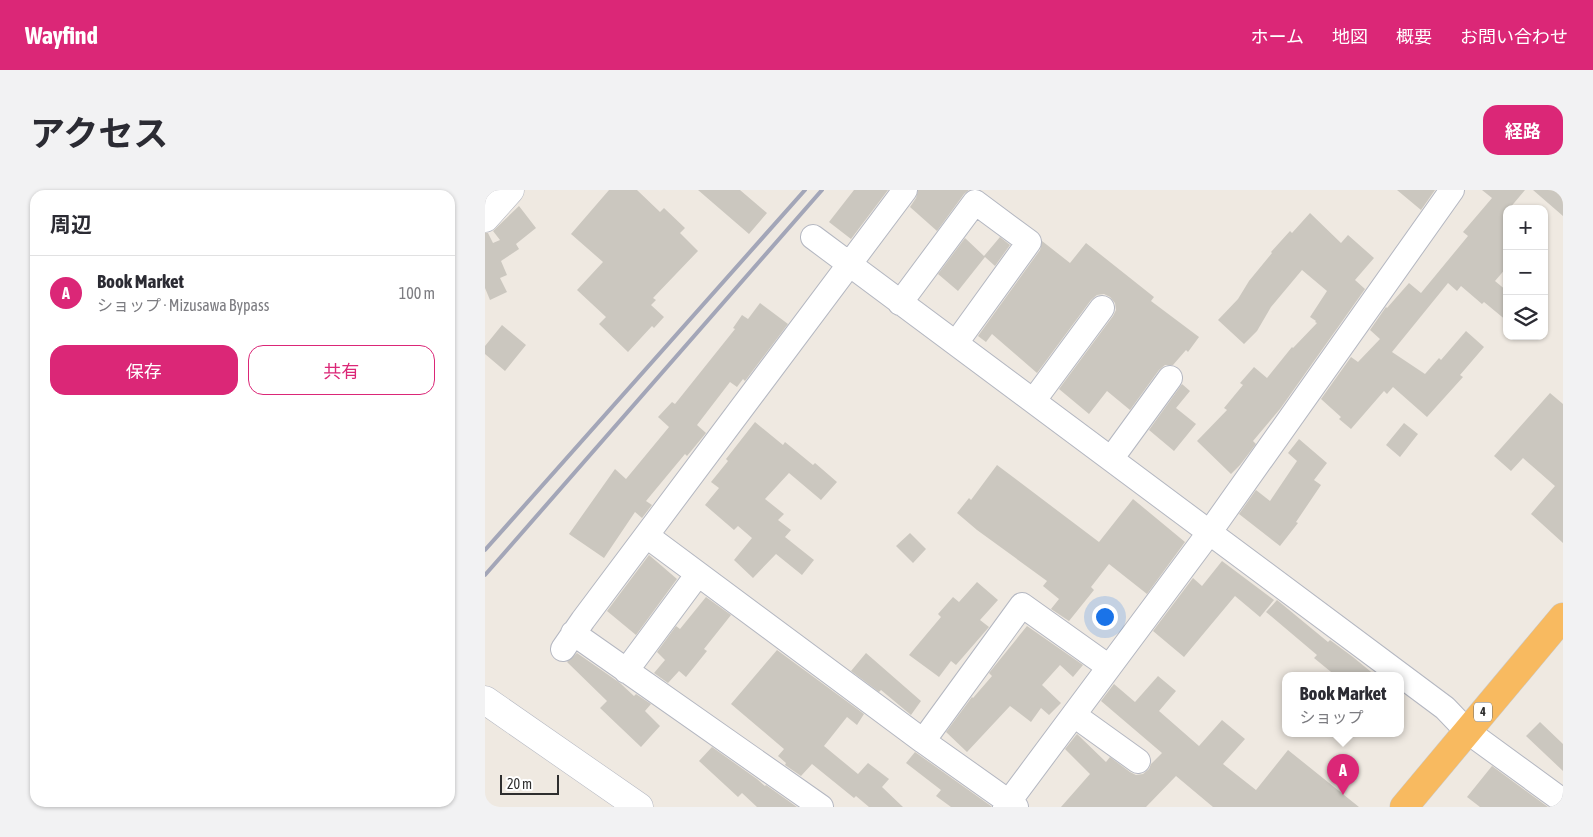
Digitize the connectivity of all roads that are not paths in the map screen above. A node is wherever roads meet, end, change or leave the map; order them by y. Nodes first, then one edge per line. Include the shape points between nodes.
1 (510, 190) edge
2 (905, 190) edge
3 (1453, 190) edge
4 (485, 218) edge
5 (813, 237) dead end
6 (850, 265) junction
7 (900, 303) junction
8 (1102, 308) dead end
9 (956, 344) junction
10 (1170, 378) dead end
11 (1033, 400) junction
12 (1111, 459) junction
13 (1209, 533) junction
14 (647, 536) junction
15 (698, 574) junction
16 (1563, 618) edge
17 (1109, 667) junction
18 (626, 671) junction
19 (1396, 672) edge
20 (1404, 678) edge
21 (485, 700) edge
22 (1075, 715) junction
23 (1467, 731) junction
24 (923, 741) junction
25 (1138, 761) dead end
26 (1563, 801) edge
27 (1010, 805) edge
28 (639, 807) edge
29 (821, 807) edge
30 (1404, 807) edge

1 - 4 street
2 - 6 street
3 - 13 street
5 - 6 street
6 - 7 street
6 - 14 street
7 - 9 street
7 - 9 street via 975,202 1029,242
8 - 11 street
9 - 11 street
10 - 12 street
11 - 12 street
12 - 13 street
13 - 17 street
13 - 19 street
14 - 15 street
14 - 18 street via 568,641
15 - 18 street
15 - 24 street
16 - 23 highway, 4
17 - 22 street
17 - 24 street via 1022,605
18 - 29 street
20 - 23 street via 1445,708
21 - 28 street
22 - 25 street
22 - 27 street
23 - 26 street
23 - 30 highway, 4
24 - 27 street

